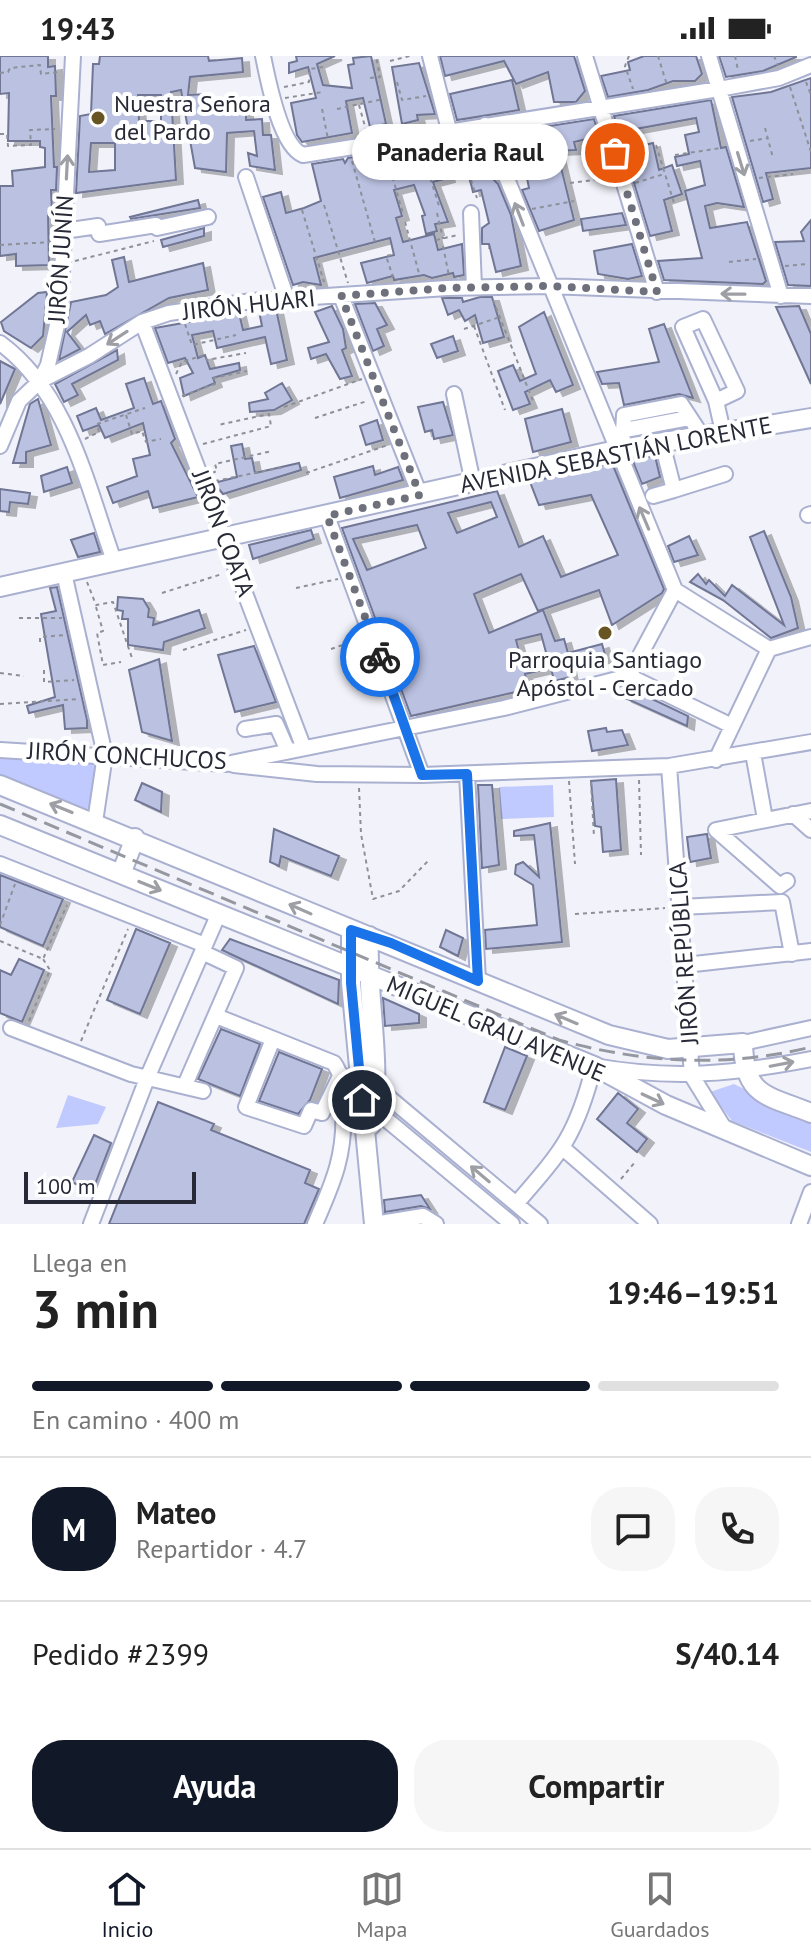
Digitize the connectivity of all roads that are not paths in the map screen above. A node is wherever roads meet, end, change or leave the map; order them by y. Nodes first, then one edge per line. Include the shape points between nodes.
1 (263, 56) edge
2 (430, 56) edge
3 (585, 56) edge
4 (709, 56) edge
5 (73, 64) edge
6 (806, 67) edge
7 (719, 89) junction
8 (602, 108) junction
9 (485, 125) junction
10 (451, 130) junction
11 (246, 177) dead end
12 (471, 213) dead end
13 (208, 217) dead end
14 (64, 236) junction
15 (548, 286) junction
16 (482, 287) junction
17 (657, 292) junction
18 (340, 296) junction
19 (781, 296) junction
20 (811, 296) edge
21 (287, 299) junction
22 (142, 322) junction
23 (0, 343) edge
24 (40, 381) junction
25 (454, 394) dead end
26 (716, 401) junction
27 (5, 417) edge
28 (811, 418) edge
29 (723, 432) junction
30 (702, 436) junction
31 (662, 443) junction
32 (0, 446) edge
33 (619, 450) junction
34 (725, 474) dead end
35 (473, 483) junction
36 (674, 490) junction
37 (420, 495) junction
38 (653, 496) dead end
39 (327, 516) junction
40 (225, 537) junction
41 (114, 561) junction
42 (73, 571) junction
43 (0, 587) edge
44 (675, 590) junction
45 (811, 637) edge
46 (769, 649) junction
47 (629, 676) junction
48 (406, 725) junction
49 (732, 726) junction
50 (245, 729) dead end
51 (811, 742) edge
52 (303, 746) junction
53 (287, 749) junction
54 (0, 750) edge
55 (753, 753) junction
56 (105, 755) junction
57 (716, 760) junction
58 (226, 764) junction
59 (669, 766) junction
60 (467, 774) junction
61 (422, 775) junction
62 (0, 785) edge
63 (811, 811) edge
64 (793, 814) junction
65 (765, 819) junction
66 (95, 822) junction
67 (0, 825) edge
68 (811, 830) edge
69 (135, 838) junction
70 (0, 864) edge
71 (121, 874) junction
72 (787, 881) dead end
73 (680, 907) junction
74 (219, 913) junction
75 (351, 930) junction
76 (369, 936) junction
77 (203, 949) junction
78 (811, 951) edge
79 (792, 954) junction
80 (685, 965) junction
81 (360, 970) junction
82 (478, 981) junction
83 (216, 1016) junction
84 (811, 1028) edge
85 (17, 1031) road end
86 (273, 1039) junction
87 (743, 1043) junction
88 (691, 1050) junction
89 (811, 1059) edge
90 (594, 1066) junction
91 (744, 1072) junction
92 (341, 1073) junction
93 (148, 1076) junction
94 (692, 1076) junction
95 (375, 1079) junction
96 (185, 1085) junction
97 (203, 1091) dead end
98 (368, 1105) junction
99 (811, 1113) edge
100 (726, 1131) junction
101 (564, 1149) junction
102 (811, 1166) edge
103 (811, 1192) edge
104 (516, 1204) junction
105 (91, 1224) edge
106 (315, 1224) edge
107 (374, 1224) edge
108 (436, 1224) edge
109 (512, 1224) edge
110 (540, 1224) edge
111 (650, 1224) edge
112 (799, 1224) edge

1 - 10 street via 292,149 304,155
2 - 10 street
3 - 8 street
4 - 7 street
14 -> 5 street, JIRÓN JUNÍN
6 - 7 street
7 - 8 street
7 -> 19 street
8 - 9 street
8 - 17 street
9 - 10 street
15 -> 9 street
11 - 21 street
12 - 16 street
13 - 14 street via 99,234 98,226
14 - 24 street, JIRÓN JUNÍN via 55,345
15 - 16 street, JIRÓN HUARI
15 - 17 street, JIRÓN HUARI
15 - 33 street
16 - 18 street, JIRÓN HUARI
19 -> 17 street, JIRÓN HUARI
18 - 21 street, JIRÓN HUARI
18 - 37 street
19 - 20 street, JIRÓN HUARI
21 - 22 street, JIRÓN HUARI via 180,311
22 -> 24 street, JIRÓN HUARI
22 - 40 street, JIRÓN COATA
23 - 24 street
24 - 27 street, JIRÓN JUNÍN
24 - 41 street via 59,413
25 - 35 street
26 - 26 street via 683,327 703,319 737,391
26 - 29 street
27 - 32 street, JIRÓN JUNÍN
28 - 29 main road, AVENIDA SEBASTIÁN LORENTE
29 - 30 main road, AVENIDA SEBASTIÁN LORENTE
30 - 31 main road, AVENIDA SEBASTIÁN LORENTE
30 - 33 street via 689,418 625,430
31 - 33 main road, AVENIDA SEBASTIÁN LORENTE
31 - 36 street
33 - 35 main road, AVENIDA SEBASTIÁN LORENTE
44 -> 33 street
34 - 36 street
35 - 37 main road, AVENIDA SEBASTIÁN LORENTE
36 - 38 street
37 - 39 main road, AVENIDA SEBASTIÁN LORENTE
39 - 40 main road, AVENIDA SEBASTIÁN LORENTE
39 - 48 street
40 - 41 main road, AVENIDA SEBASTIÁN LORENTE
40 - 52 street, JIRÓN COATA
41 - 42 main road, AVENIDA SEBASTIÁN LORENTE
42 - 43 main road, AVENIDA SEBASTIÁN LORENTE
42 - 56 street via 75,618
44 - 46 street
44 - 47 street
45 - 46 street
46 - 49 street
47 - 48 street, JIRÓN CONCHUCOS via 504,708
47 - 49 street
48 - 52 street, JIRÓN CONCHUCOS
48 - 61 street
49 - 57 street
50 - 53 street via 276,724
51 - 55 street
52 - 53 street, JIRÓN CONCHUCOS
53 - 58 street, JIRÓN CONCHUCOS
54 - 56 street, JIRÓN CONCHUCOS
55 - 57 street
55 - 65 street
56 - 58 street, JIRÓN CONCHUCOS
56 - 66 street
57 - 59 street
58 - 61 street via 289,772
59 - 60 street
59 - 73 street, JIRÓN REPÚBLICA
60 - 61 street
60 - 82 street
66 -> 62 main road, MIGUEL GRAU AVENUE
63 - 64 street
64 - 65 street
64 - 68 street
65 - 72 street via 716,832 780,886
66 - 69 main road, MIGUEL GRAU AVENUE
67 - 71 main road, MIGUEL GRAU AVENUE
69 - 71 main road
75 -> 69 main road, MIGUEL GRAU AVENUE
70 - 77 street
71 -> 74 main road, MIGUEL GRAU AVENUE
73 - 79 street via 782,902
73 - 80 street, JIRÓN REPÚBLICA
74 - 77 street
74 - 81 main road, MIGUEL GRAU AVENUE
75 - 76 main road, MIGUEL GRAU AVENUE
75 - 81 main road
76 - 81 main road
76 - 82 main road, MIGUEL GRAU AVENUE
77 - 83 street via 236,968
77 - 93 street
78 - 79 street
79 - 80 street
80 - 88 street, JIRÓN REPÚBLICA
81 - 90 main road, MIGUEL GRAU AVENUE
81 - 95 main road
81 - 98 main road
88 -> 82 main road, MIGUEL GRAU AVENUE via 609,1035
83 - 86 street
83 - 96 street
84 - 87 street
85 - 93 street
86 - 92 street via 334,1063
86 - 92 street via 246,1107 304,1126 311,1110 322,1113
87 - 88 main road, MIGUEL GRAU AVENUE
87 - 91 main road
88 - 94 street, JIRÓN REPÚBLICA
91 -> 89 street
90 - 94 street
90 -> 100 main road, MIGUEL GRAU AVENUE
90 - 101 street via 581,1115
91 - 94 street
91 - 99 main road via 758,1091
92 - 106 street via 345,1139 337,1174
93 - 96 street
93 - 105 street
94 - 100 street, JIRÓN REPÚBLICA
95 - 98 main road
104 -> 95 street via 386,1095
96 - 97 street
98 - 107 main road
98 - 109 street
100 - 102 main road, MIGUEL GRAU AVENUE
101 - 104 street
101 - 111 street
103 - 112 street
104 - 110 street
107 - 108 street via 425,1216

